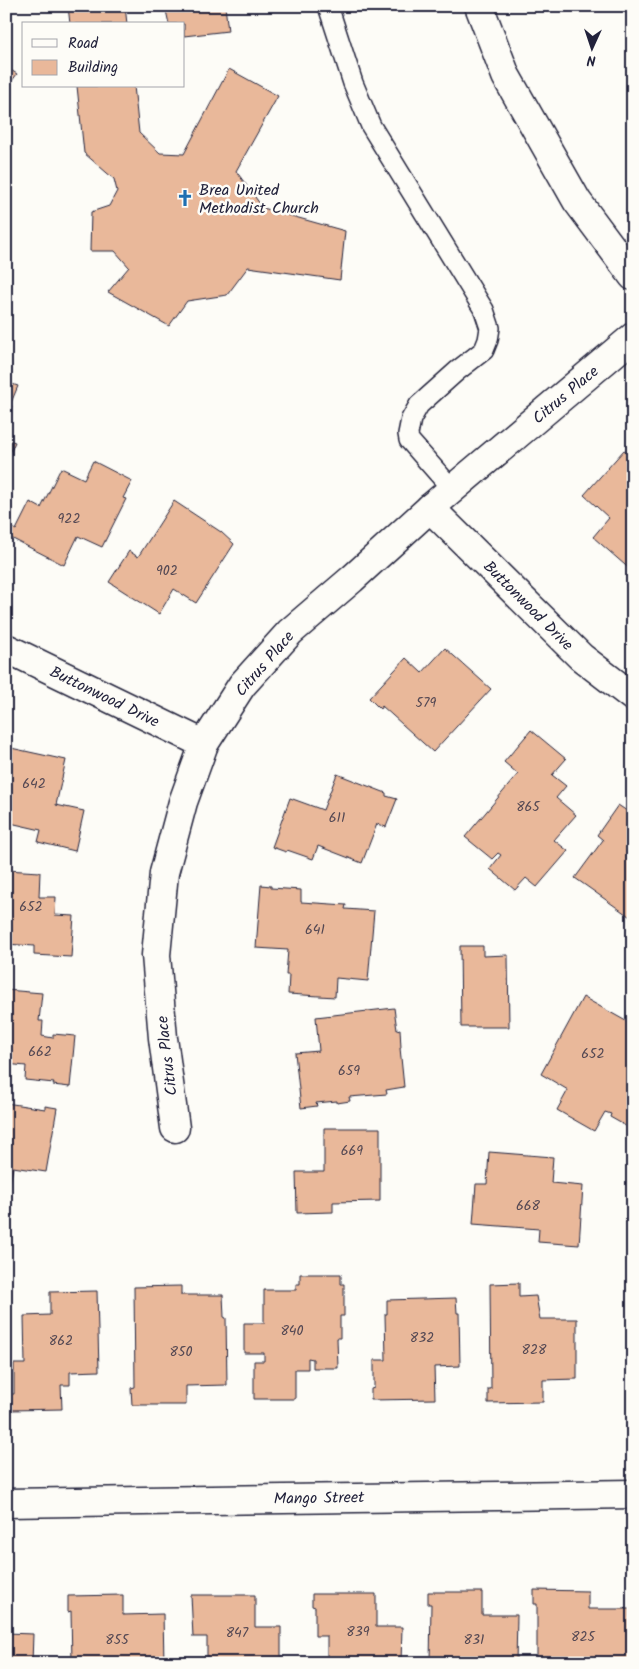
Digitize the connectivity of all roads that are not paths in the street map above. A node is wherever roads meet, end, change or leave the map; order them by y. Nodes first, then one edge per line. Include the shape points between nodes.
1 (328, 6) edge
2 (478, 6) edge
3 (633, 276) edge
4 (633, 337) edge
5 (452, 489) junction
6 (430, 508) junction
7 (6, 648) edge
8 (633, 697) edge
9 (204, 744) junction
10 (175, 1128) dead end
11 (633, 1494) edge
12 (6, 1502) edge

1 - 5 lane via 371,126 484,310 490,328 484,350 419,405 411,419 409,440
2 - 3 street via 506,76 577,202
4 - 5 street, Citrus Place
5 - 6 street, Citrus Place
6 - 8 street, Buttonwood Drive via 581,657
6 - 9 street, Citrus Place via 290,632 242,684
7 - 9 street, Buttonwood Drive
9 - 10 street, Citrus Place via 182,802 164,873 156,955
11 - 12 street, Mango Street

